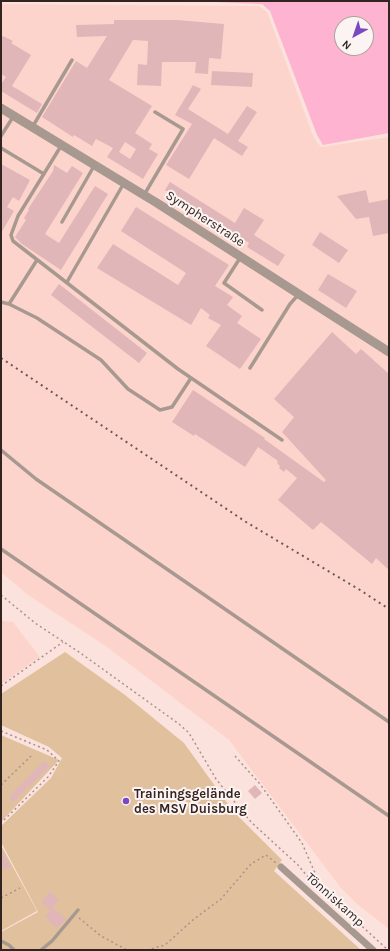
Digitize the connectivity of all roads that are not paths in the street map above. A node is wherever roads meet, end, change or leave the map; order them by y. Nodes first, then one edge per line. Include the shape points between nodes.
1 (72, 60) dead end
2 (2, 109) edge
3 (155, 112) dead end
4 (14, 116) junction
5 (32, 127) junction
6 (1, 136) edge
7 (62, 145) junction
8 (1, 148) edge
9 (95, 165) junction
10 (44, 174) junction
11 (124, 183) junction
12 (144, 195) junction
13 (62, 222) dead end
14 (241, 257) junction
15 (37, 260) junction
16 (67, 282) junction
17 (298, 294) junction
18 (1, 302) edge
19 (9, 304) junction
20 (262, 310) dead end
21 (389, 352) edge
22 (250, 368) dead end
23 (191, 378) junction
24 (282, 440) dead end
25 (1, 450) edge
26 (1, 549) edge
27 (389, 722) edge
28 (389, 816) edge
29 (281, 867) road end
30 (78, 910) dead end
31 (1, 941) edge
32 (14, 950) edge
33 (41, 950) edge
34 (373, 950) edge

1 - 5 lane
2 - 4 street, Sympherstraße
3 - 12 lane via 183,129
4 - 5 street, Sympherstraße
4 - 6 lane
5 - 7 street, Sympherstraße
7 - 9 street, Sympherstraße
7 - 10 lane
8 - 10 lane
9 - 11 street, Sympherstraße
9 - 13 lane
10 - 15 lane via 18,216 11,235 13,240
11 - 12 street, Sympherstraße
11 - 16 lane
12 - 14 street, Sympherstraße
14 - 17 street, Sympherstraße
14 - 20 lane via 224,283
15 - 16 lane
15 - 19 lane
16 - 23 lane
17 - 21 street, Sympherstraße
17 - 22 lane
18 - 19 lane
19 - 23 lane via 37,318 101,360 128,389 160,410 172,407
23 - 24 lane
25 - 27 lane via 36,479
26 - 28 lane
29 - 34 street, Tönniskamp
30 - 33 lane
31 - 32 lane

